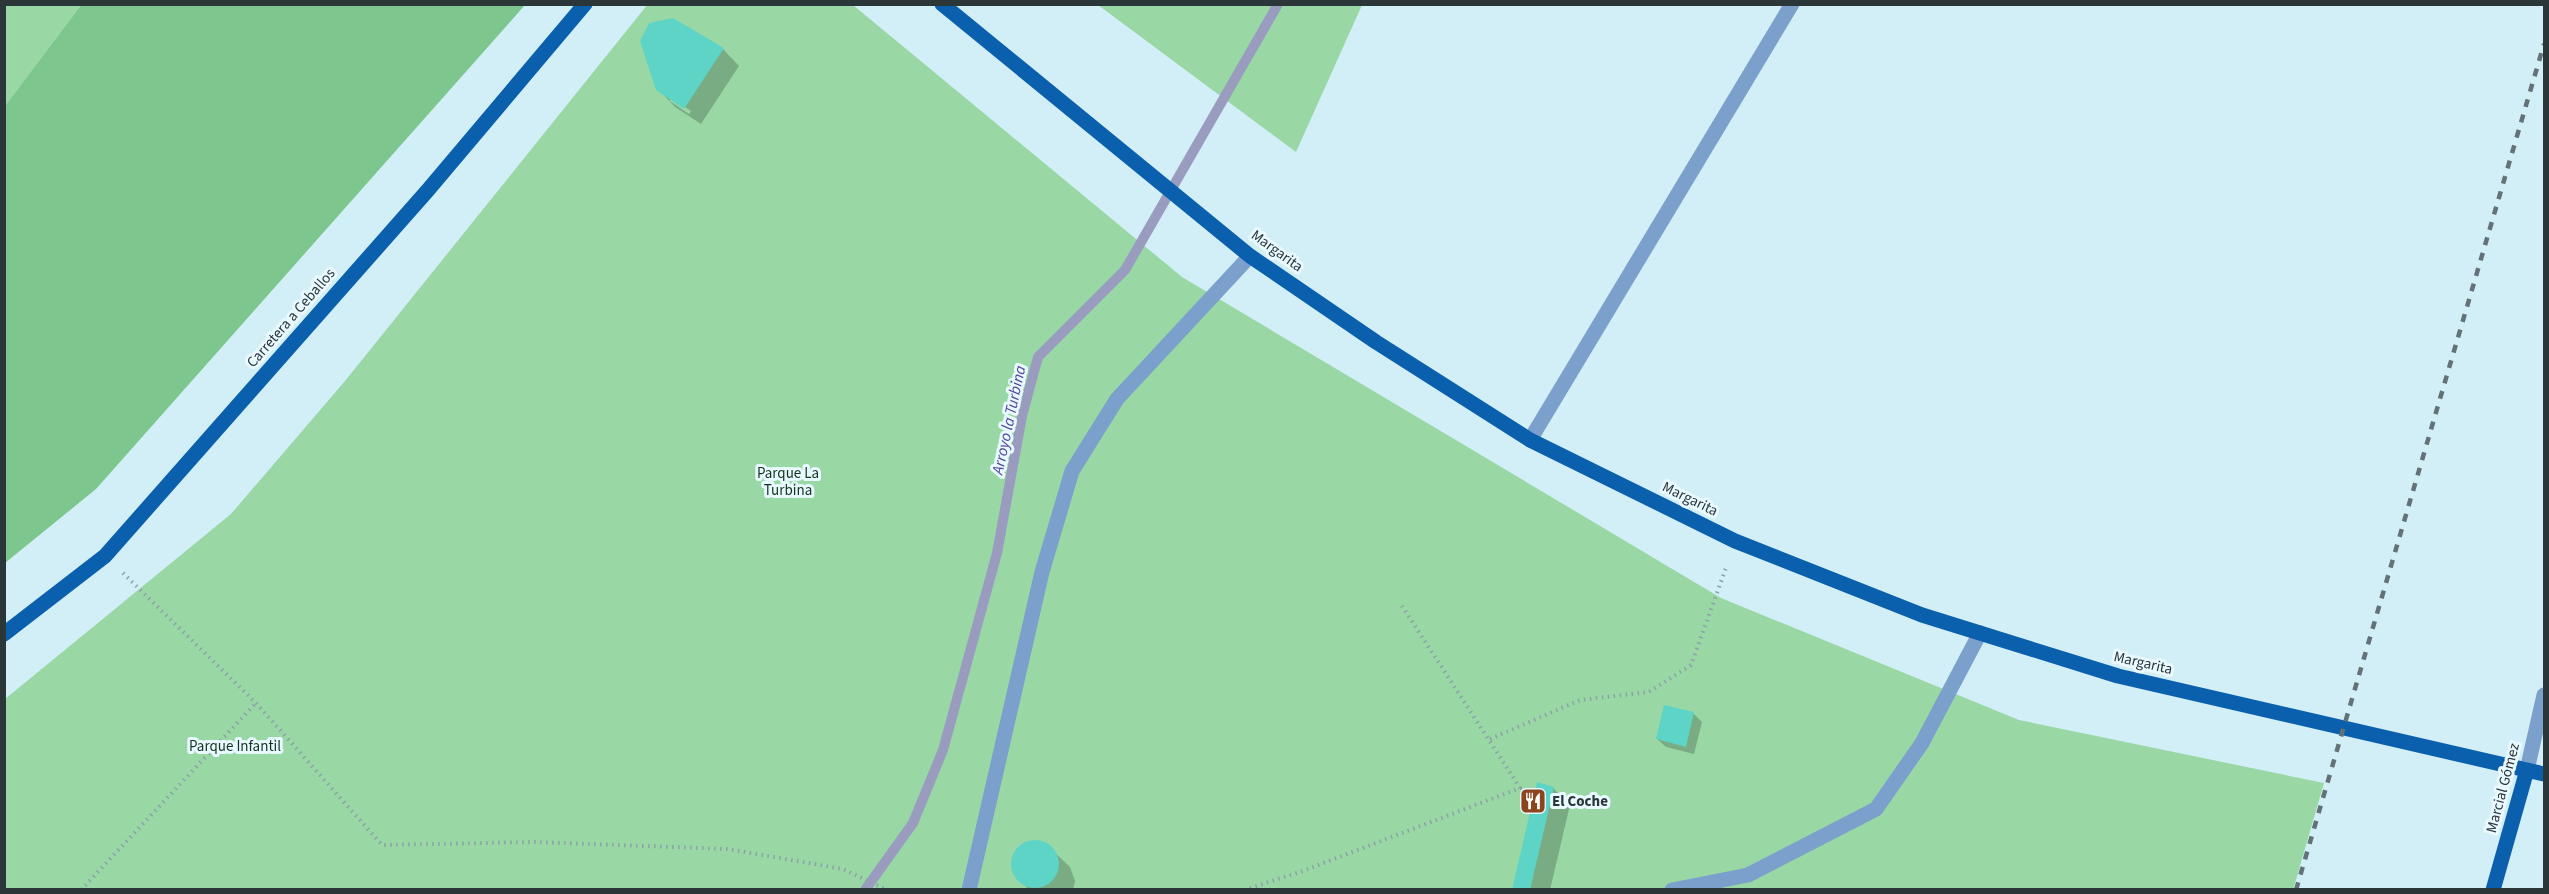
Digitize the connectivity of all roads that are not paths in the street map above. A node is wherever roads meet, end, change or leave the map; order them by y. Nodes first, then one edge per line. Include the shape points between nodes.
1 (585, 4) edge
2 (942, 4) edge
3 (1792, 4) edge
4 (1250, 256) junction
5 (1530, 441) junction
6 (1980, 633) junction
7 (4, 634) edge
8 (2544, 695) edge
9 (2527, 770) junction
10 (2544, 774) edge
11 (969, 890) edge
12 (1672, 890) edge
13 (2493, 890) edge

1 - 7 main road, Carretera a Ceballos via 420,199 105,556
2 - 4 main road, Margarita
3 - 5 street
4 - 5 main road, Margarita
4 - 11 street via 1117,399 1072,471 1042,572
5 - 6 main road, Margarita via 1735,541 1922,615
6 - 9 main road, Margarita via 2118,676
6 - 12 street via 1922,743 1876,808 1748,875
8 - 9 street, Marcial Gómez
9 - 10 main road, Margarita
9 - 13 main road, Marcial Gómez

